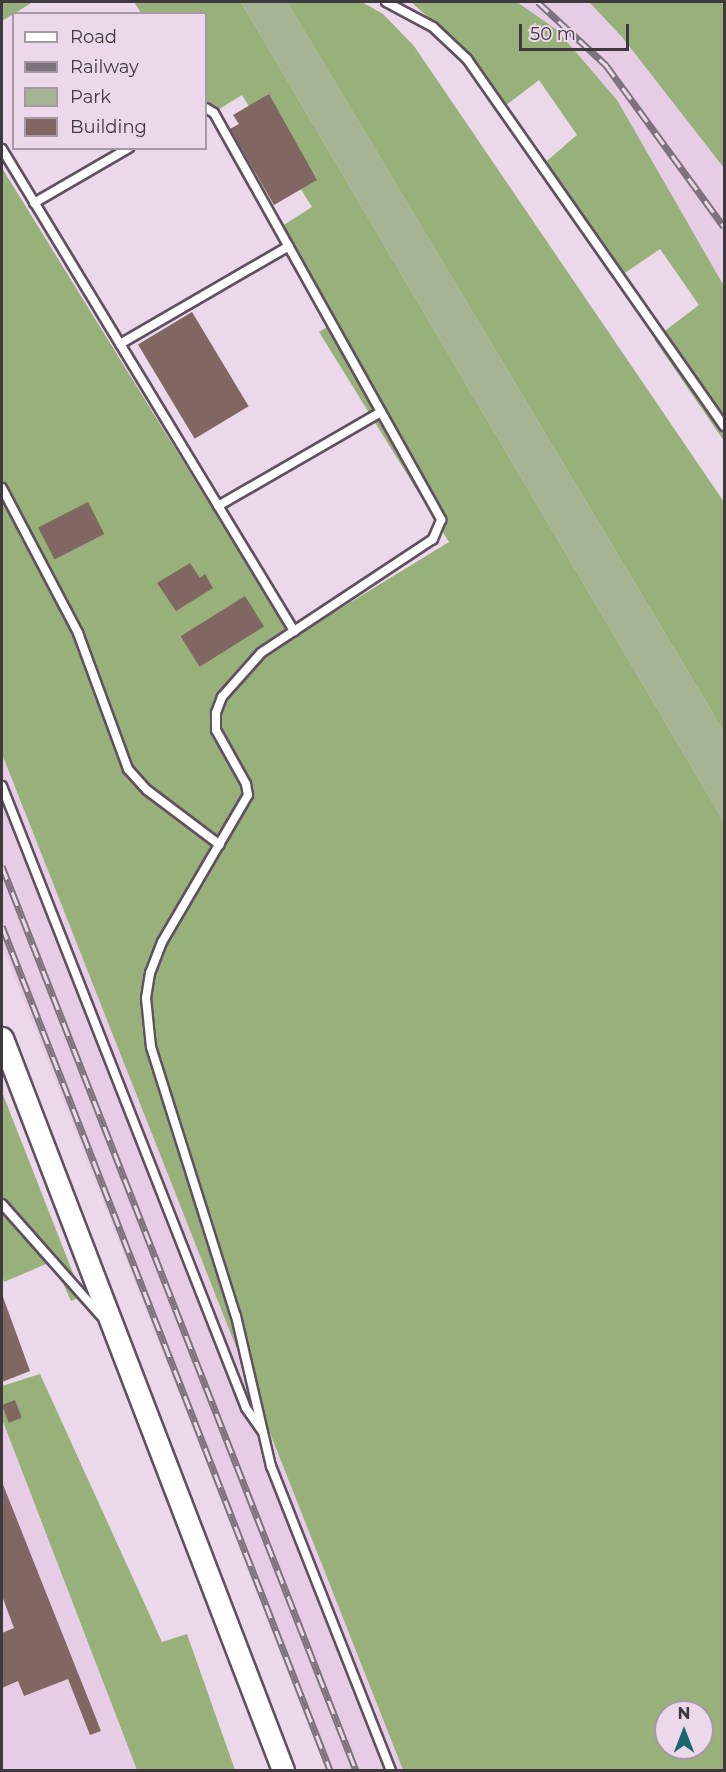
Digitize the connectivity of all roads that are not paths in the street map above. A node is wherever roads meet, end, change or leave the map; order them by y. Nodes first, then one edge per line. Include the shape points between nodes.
1 (386, 2) edge
2 (207, 109) edge
3 (2, 149) edge
4 (126, 150) edge
5 (34, 203) junction
6 (289, 246) junction
7 (120, 344) junction
8 (381, 412) junction
9 (724, 426) edge
10 (2, 488) edge
11 (218, 506) junction
12 (294, 631) junction
13 (2, 786) edge
14 (220, 845) junction
15 (2, 1038) edge
16 (2, 1204) edge
17 (112, 1328) junction
18 (262, 1431) junction
19 (283, 1770) edge
20 (391, 1770) edge

1 - 9 lane via 433,27 467,58
2 - 6 lane via 214,113
3 - 5 lane
4 - 5 lane
5 - 7 lane
6 - 7 lane
6 - 8 lane
7 - 11 lane
8 - 11 lane
8 - 12 lane via 439,516 440,530 433,539
10 - 14 lane via 78,633 128,769 147,790
11 - 12 lane
12 - 14 lane via 247,664 218,704 215,721 219,739 248,790 246,801
13 - 18 lane via 246,1408
14 - 18 lane via 155,957 146,1014 152,1047 236,1316
15 - 17 street
16 - 17 lane
17 - 19 street
18 - 20 lane via 271,1466

